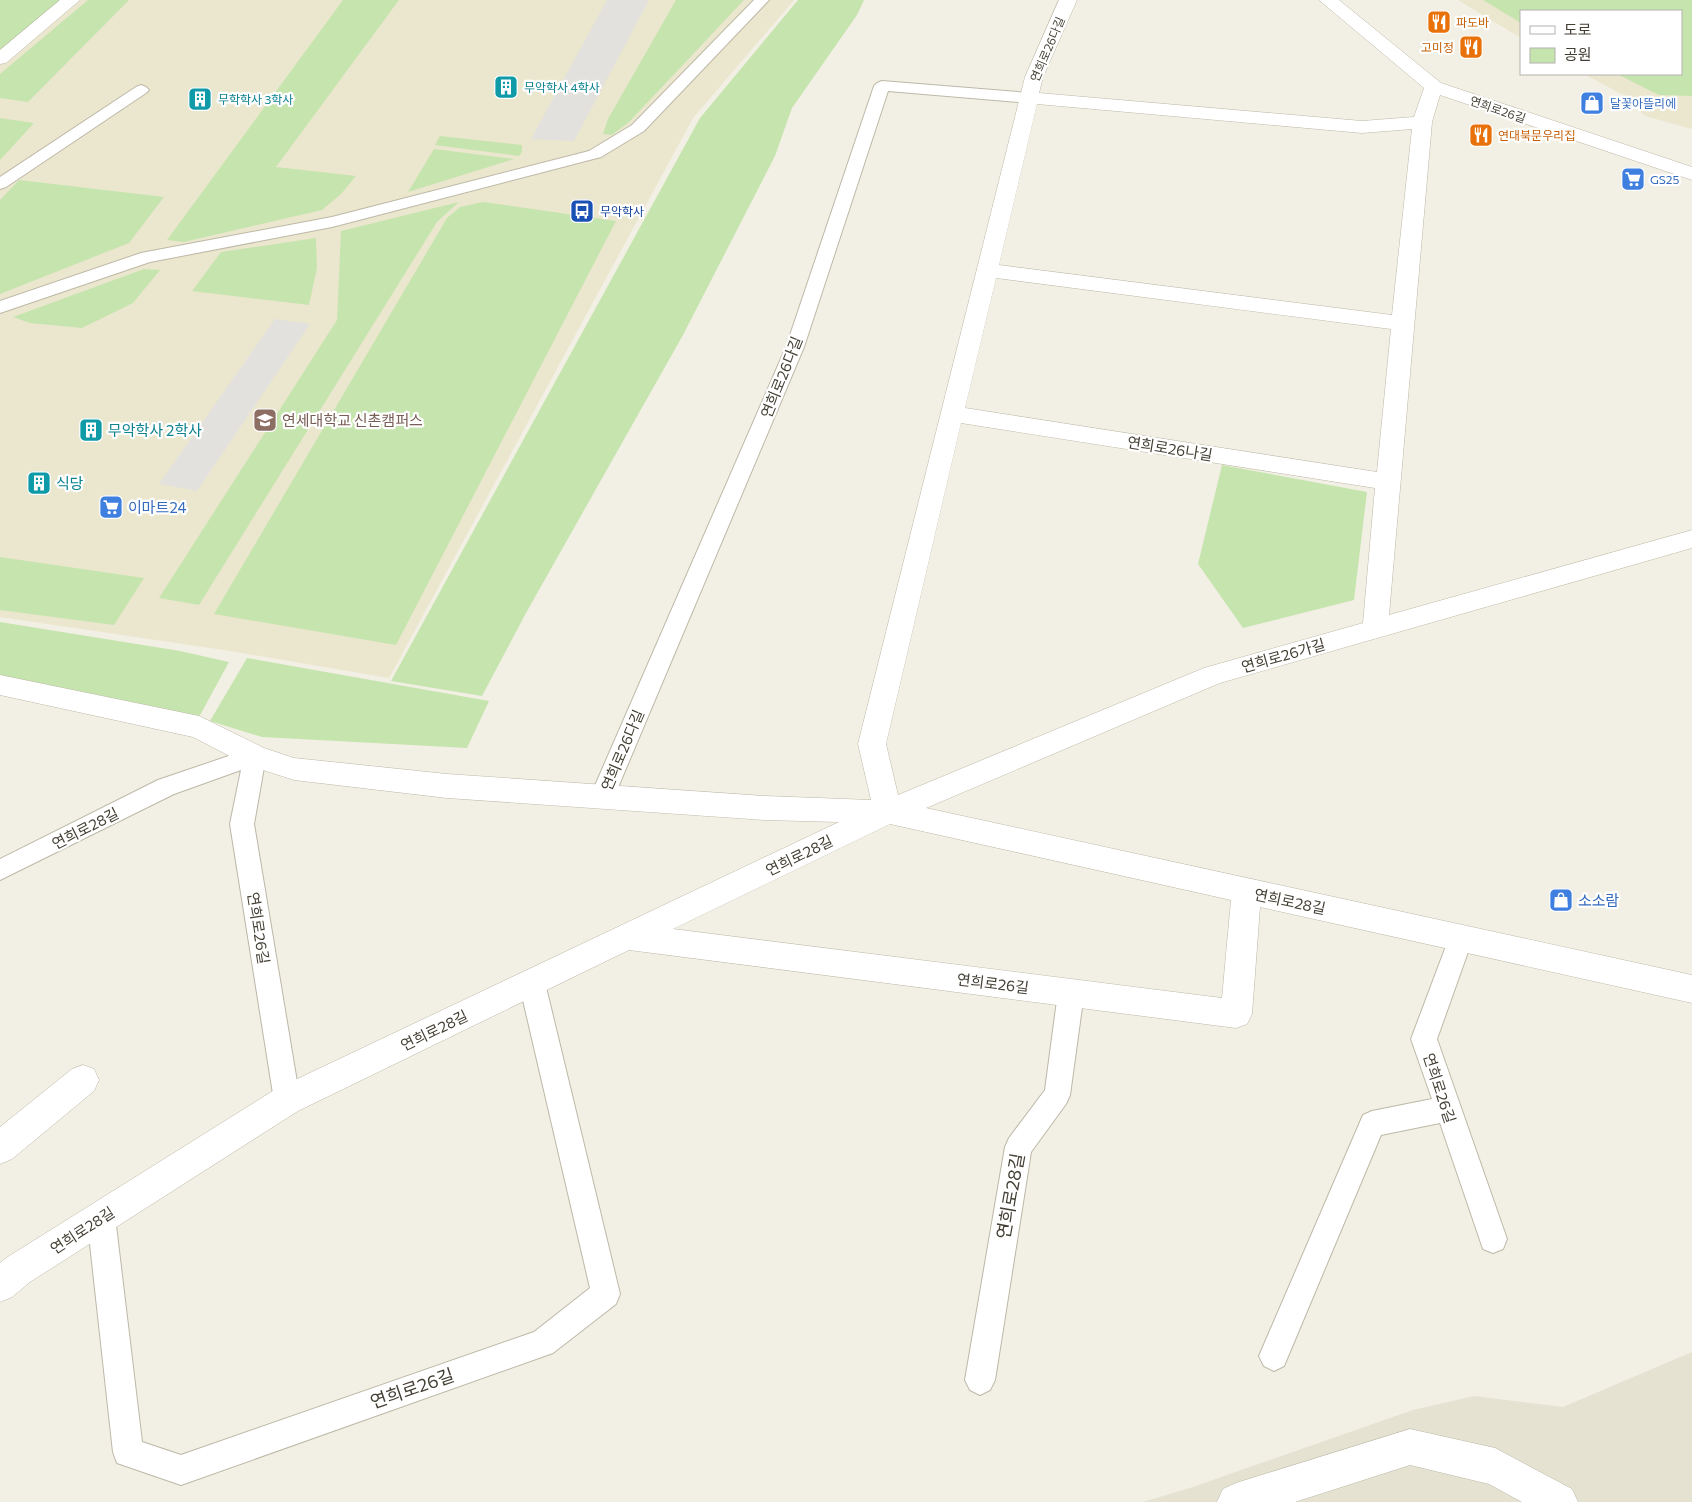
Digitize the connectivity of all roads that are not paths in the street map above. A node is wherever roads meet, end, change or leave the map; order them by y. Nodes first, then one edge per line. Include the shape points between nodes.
1 (71, 0) edge
2 (762, 0) edge
3 (1068, 0) edge
4 (1328, 0) edge
5 (0, 59) edge
6 (1434, 88) junction
7 (141, 90) dead end
8 (1029, 98) junction
9 (1422, 122) junction
10 (1692, 174) edge
11 (0, 184) edge
12 (988, 270) junction
13 (0, 308) edge
14 (1402, 323) junction
15 (952, 414) junction
16 (1388, 482) junction
17 (1692, 539) edge
18 (1375, 629) junction
19 (0, 685) edge
20 (255, 756) junction
21 (602, 796) junction
22 (888, 812) junction
23 (0, 870) edge
24 (1247, 892) junction
25 (628, 937) junction
26 (1461, 938) junction
27 (532, 983) junction
28 (1692, 989) edge
29 (1071, 993) junction
30 (83, 1080) dead end
31 (286, 1100) junction
32 (1446, 1109) junction
33 (0, 1148) edge
34 (101, 1217) junction
35 (1493, 1239) dead end
36 (0, 1285) edge
37 (1274, 1356) dead end
38 (980, 1380) dead end
39 (1236, 1502) edge
40 (1558, 1502) edge

1 - 5 street
2 - 13 lane via 638,128 595,154 332,222 147,257
3 - 8 street, 연희로26다길 via 1034,77
4 - 6 street, 연희로26길
6 - 9 street
6 - 10 street, 연희로26길
7 - 11 lane
8 - 9 street via 1362,127
8 - 12 street, 연희로26다길
8 - 21 lane, 연희로26다길 via 882,86 795,347
9 - 14 street
12 - 14 street
12 - 15 street, 연희로26다길
14 - 16 street
15 - 16 street, 연희로26나길
15 - 22 street, 연희로26다길 via 872,744
16 - 18 street
17 - 18 street, 연희로26가길
18 - 22 street, 연희로26가길 via 1213,675
19 - 20 street, 연희로28길 via 200,727
20 - 21 street, 연희로28길 via 294,769 447,786
20 - 23 lane, 연희로28길 via 166,787
20 - 31 lane, 연희로26길 via 242,824
21 - 22 street, 연희로28길 via 765,808
22 - 24 street, 연희로28길
22 - 25 street, 연희로28길
24 - 26 street, 연희로28길
24 - 29 street, 연희로26길 via 1236,1014
25 - 27 street, 연희로28길
25 - 29 street, 연희로26길
26 - 28 street, 연희로28길
26 - 32 lane, 연희로26길 via 1424,1039
27 - 31 street, 연희로28길
27 - 34 lane, 연희로26길 via 606,1294 543,1343 181,1470 128,1452
29 - 38 lane, 연희로28길 via 1058,1095 1018,1146
30 - 33 street
31 - 34 street, 연희로28길
32 - 35 lane, 연희로26길
32 - 37 lane via 1372,1124
34 - 36 street, 연희로28길
39 - 40 street via 1410,1447 1495,1467

